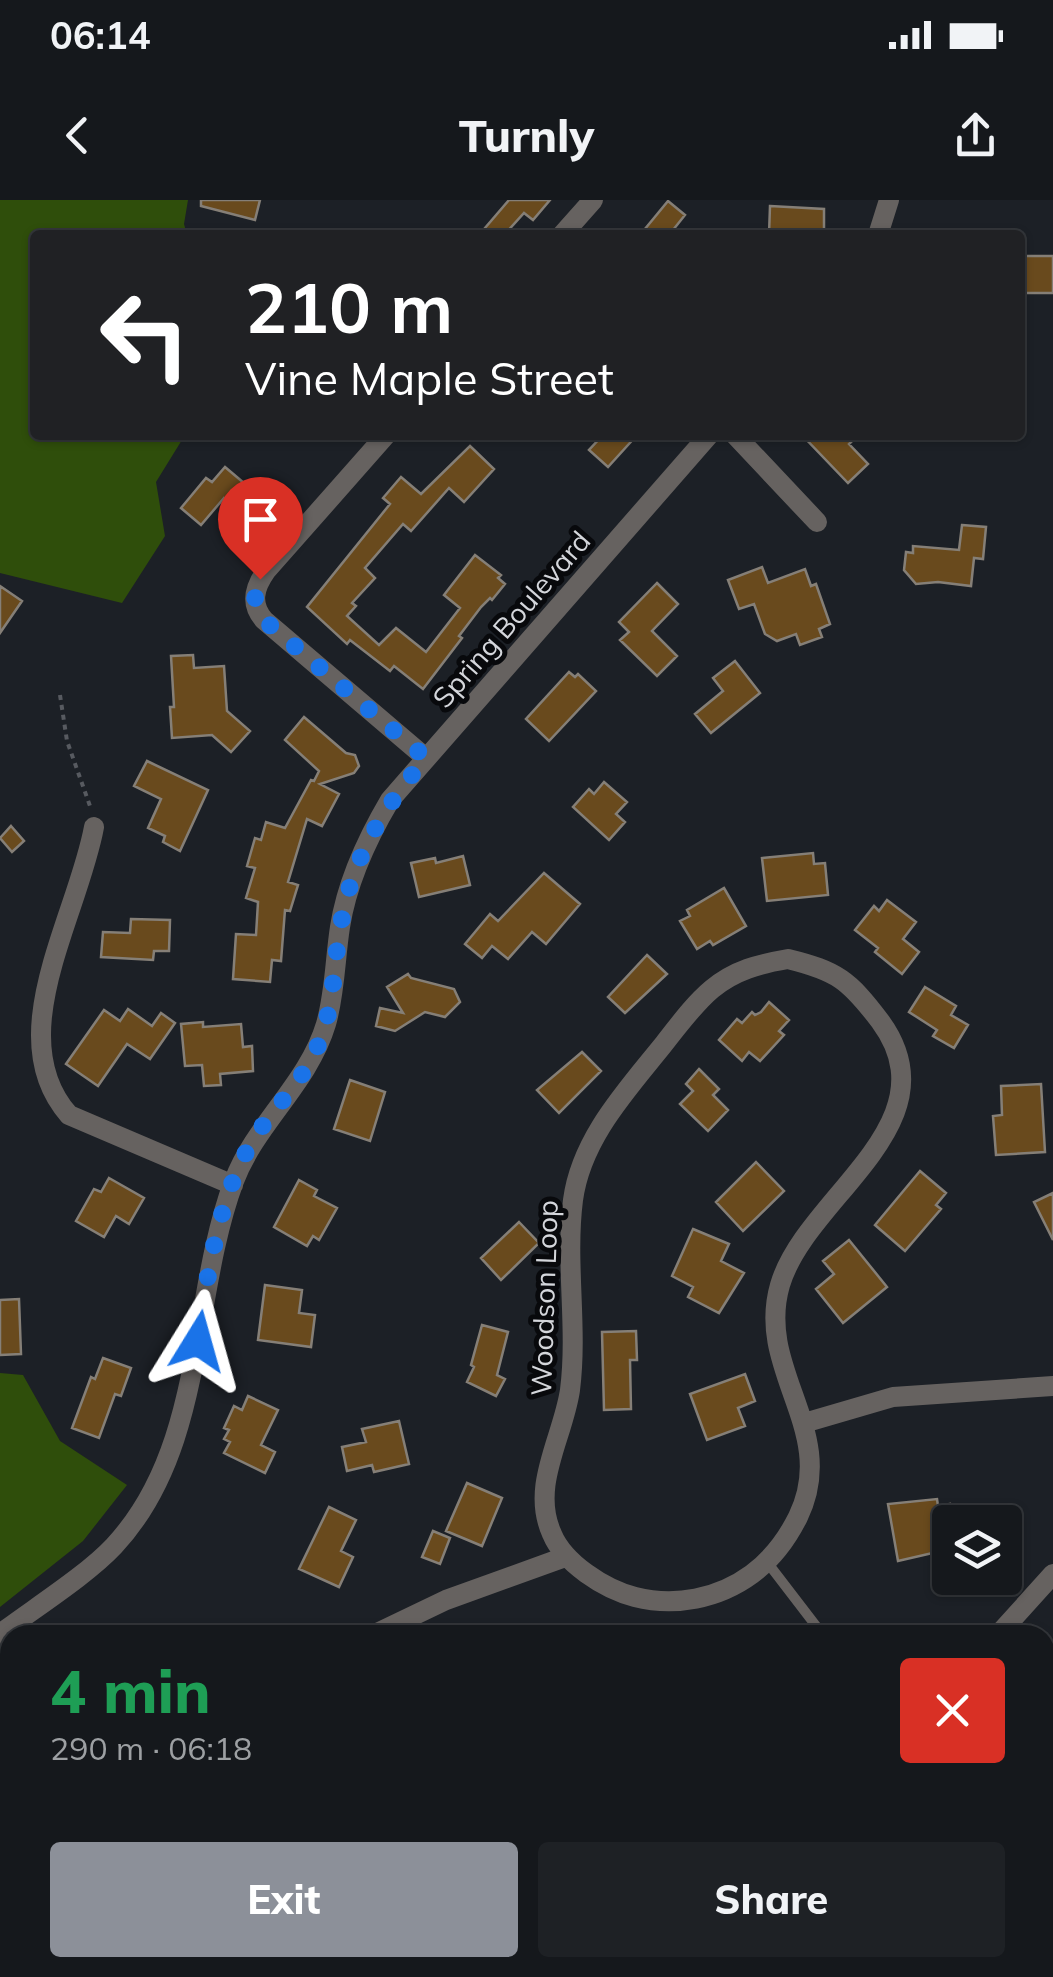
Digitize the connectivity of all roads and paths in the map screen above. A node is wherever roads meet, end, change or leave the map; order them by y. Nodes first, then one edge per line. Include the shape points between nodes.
1 (592, 200) edge
2 (889, 200) edge
3 (566, 230) edge
4 (880, 230) edge
5 (382, 440) edge
6 (705, 440) edge
7 (740, 440) edge
8 (817, 522) dead end
9 (60, 695) dead end
10 (426, 758) junction
11 (94, 827) joint
12 (233, 1185) junction
13 (1053, 1386) edge
14 (804, 1424) junction
15 (566, 1557) junction
16 (766, 1562) junction
17 (1053, 1574) edge
18 (12, 1625) edge
19 (394, 1625) edge
20 (815, 1625) edge
21 (1007, 1625) edge

1 - 3 street
2 - 4 street
5 - 10 street via 266,572 254,599 264,620
6 - 10 street, Spring Boulevard
7 - 8 street
9 - 11 path
10 - 12 street, Spring Boulevard via 369,835 340,927 332,1001 317,1048 256,1136
11 - 12 street via 84,870 34,985 27,1024 33,1064 49,1096 68,1114
12 - 18 street, Spring Boulevard via 209,1268 188,1396 161,1474 113,1547
13 - 14 street via 893,1397
14 - 15 street, Woodson Loop via 781,1365 780,1286 797,1249 880,1142 899,1108 902,1072 886,1029 856,990 826,968 788,959 749,966 712,989 611,1108 585,1156 573,1197 570,1386 544,1501 546,1521
14 - 16 street, Woodson Loop via 812,1461 806,1500
15 - 16 street, Woodson Loop via 624,1594 670,1602 721,1592
15 - 19 street
16 - 20 lane
17 - 21 street

